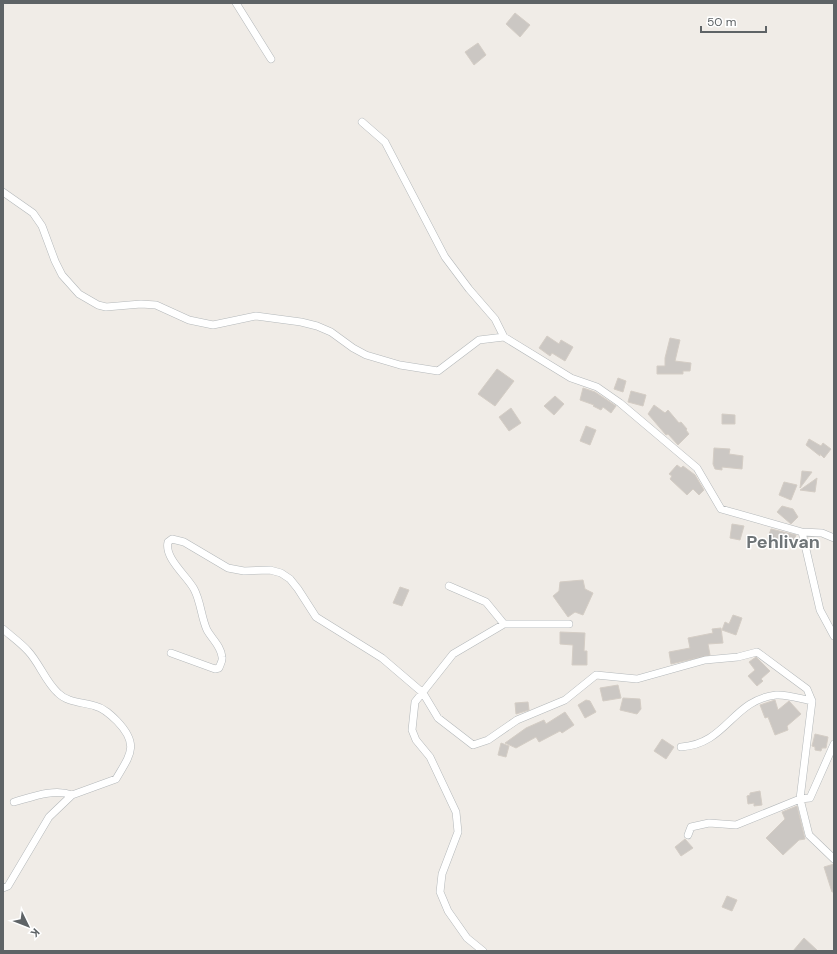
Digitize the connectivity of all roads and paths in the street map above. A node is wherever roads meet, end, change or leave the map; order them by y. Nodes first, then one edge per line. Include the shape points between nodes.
1 (236, 3) edge
2 (271, 59) dead end
3 (362, 122) dead end
4 (3, 192) edge
5 (504, 337) junction
6 (802, 532) junction
7 (834, 538) edge
8 (449, 586) dead end
9 (504, 624) junction
10 (569, 624) dead end
11 (3, 629) edge
12 (834, 636) edge
13 (171, 653) dead end
14 (423, 694) junction
15 (812, 701) junction
16 (834, 744) edge
17 (681, 747) dead end
18 (72, 795) junction
19 (800, 799) junction
20 (14, 802) dead end
21 (688, 835) dead end
22 (834, 859) edge
23 (3, 888) edge
24 (482, 951) edge

1 - 2 street
3 - 5 street via 385,142 445,257 495,319
4 - 5 street via 33,213 42,226 62,275 79,294 98,305 156,305 189,320 214,325 256,316 301,322 331,332 366,355 400,365 438,371 480,340
5 - 6 street via 571,378 597,388 620,403 698,468 721,509
6 - 7 street via 822,533
6 - 12 street via 820,610
8 - 9 street via 486,602
9 - 10 street
9 - 14 street via 453,654
11 - 18 street via 29,652 59,694 72,701 96,706 108,712 126,730 131,739 129,757 116,780
13 - 14 street via 215,669 219,668 222,658 202,618 194,589 173,560 167,546 172,539 184,542 228,568 281,573 298,589 316,617 382,658
14 - 15 street via 438,718 473,745 488,740 517,720 565,700 596,676 637,679 705,660 738,657 757,652 807,689
14 - 24 street via 416,702 412,730 416,740 430,757 456,812 458,832 442,874 440,892 448,911 466,938
15 - 17 street via 777,695 756,700 742,709 710,739 695,746
15 - 19 street
16 - 19 street via 810,798
18 - 20 street via 65,792 45,794
18 - 23 street via 49,816 8,886
19 - 21 street via 736,825 708,822 691,827
19 - 22 street via 809,836

